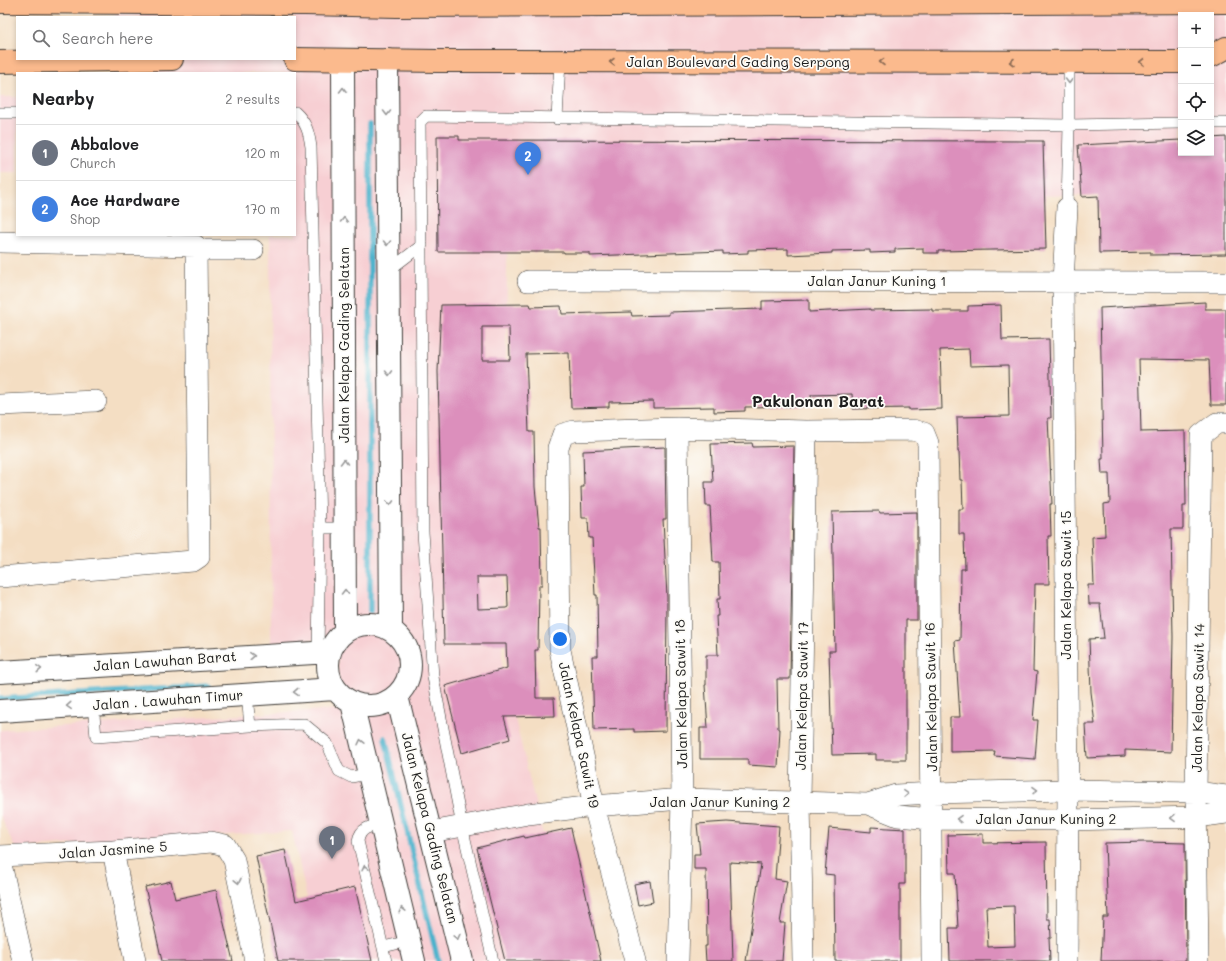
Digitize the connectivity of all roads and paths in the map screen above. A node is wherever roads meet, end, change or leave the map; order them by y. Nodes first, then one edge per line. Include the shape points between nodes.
1 (94, 1) edge
2 (0, 2) edge
3 (345, 2) edge
4 (1068, 2) edge
5 (1226, 2) edge
6 (388, 3) edge
7 (551, 3) edge
8 (574, 3) edge
9 (1226, 48) edge
10 (1214, 54) edge
11 (296, 59) edge
12 (115, 60) edge
13 (343, 60) junction
14 (387, 60) junction
15 (0, 62) edge
16 (560, 62) junction
17 (1069, 62) junction
18 (1178, 62) edge
19 (1214, 62) edge
20 (1226, 62) edge
21 (16, 112) edge
22 (0, 113) edge
23 (296, 113) edge
24 (557, 119) junction
25 (1178, 123) edge
26 (1214, 123) edge
27 (1226, 123) edge
28 (1069, 125) junction
29 (1067, 208) joint
30 (0, 242) edge
31 (422, 245) junction
32 (197, 250) junction
33 (253, 250) dead end
34 (388, 272) junction
35 (528, 281) dead end
36 (1063, 282) junction
37 (1226, 282) edge
38 (96, 401) dead end
39 (0, 405) edge
40 (1226, 423) edge
41 (677, 428) junction
42 (806, 431) junction
43 (320, 528) junction
44 (344, 528) junction
45 (0, 577) edge
46 (391, 630) junction
47 (345, 631) junction
48 (324, 652) junction
49 (0, 672) edge
50 (335, 689) junction
51 (247, 695) junction
52 (397, 696) junction
53 (352, 703) junction
54 (93, 704) junction
55 (0, 711) edge
56 (250, 726) junction
57 (368, 774) junction
58 (1068, 790) junction
59 (932, 792) junction
60 (1196, 792) junction
61 (1226, 796) edge
62 (682, 799) junction
63 (800, 801) junction
64 (868, 804) junction
65 (594, 806) junction
66 (1226, 813) edge
67 (1197, 817) junction
68 (932, 819) junction
69 (1067, 820) junction
70 (381, 825) junction
71 (462, 826) junction
72 (431, 832) junction
73 (112, 851) junction
74 (0, 856) edge
75 (0, 860) edge
76 (383, 947) junction
77 (412, 951) edge
78 (24, 961) edge
79 (135, 961) edge
80 (255, 961) edge
81 (386, 961) edge
82 (462, 961) edge
83 (493, 961) edge
84 (635, 961) edge
85 (678, 961) edge
86 (803, 961) edge
87 (932, 961) edge
88 (1067, 961) edge
89 (1198, 961) edge

1 - 2 main road
1 - 3 main road
3 - 6 main road
4 - 5 main road
4 - 8 main road
6 - 7 main road
7 - 8 main road
9 - 10 main road
11 - 13 main road, Jalan Boulevard Gading Serpong
12 - 15 main road
13 - 14 main road, Jalan Boulevard Gading Serpong
44 -> 13 street, Jalan Kelapa Gading Selatan
14 - 16 main road, Jalan Boulevard Gading Serpong
14 -> 34 street
17 -> 16 main road, Jalan Boulevard Gading Serpong
16 - 24 lane
18 -> 17 main road, Jalan Boulevard Gading Serpong
17 -> 28 lane
19 - 20 main road
21 - 22 lane
23 - 43 lane via 308,131 311,147
24 - 28 lane
24 - 31 lane via 426,116 422,118
25 - 28 lane
26 - 27 lane
28 - 29 lane
29 - 36 street, Jalan Kelapa Sawit 15
30 - 32 street via 194,245
31 - 34 lane
31 - 71 lane via 423,532 433,677
32 - 33 street
32 - 45 street via 198,558 193,561
34 -> 46 street
35 - 36 street, Jalan Janur Kuning 1
36 - 37 street, Jalan Janur Kuning 1
36 - 58 street, Jalan Kelapa Sawit 15
38 - 39 street
40 - 60 street, Jalan Kelapa Sawit 14 via 1217,423 1201,435
41 - 42 street
41 - 62 street, Jalan Kelapa Sawit 18
41 - 65 street, Jalan Kelapa Sawit 19 via 574,431 563,434 558,448 560,650
42 - 59 street, Jalan Kelapa Sawit 16 via 913,430 924,433 928,443
42 - 63 street, Jalan Kelapa Sawit 17
43 - 44 lane
43 - 48 lane
47 -> 44 street, Jalan Kelapa Gading Selatan
46 - 47 street via 368,623 356,625
46 - 52 street via 401,638 410,661 410,674
47 - 48 street
49 -> 48 street, Jalan Lawuhan Barat
48 - 50 street via 329,678
50 -> 51 street, Jalan . Lawuhan Timur
50 - 53 street
51 - 54 street, Jalan . Lawuhan Timur
51 - 56 lane
52 - 53 street via 375,706
52 - 72 street, Jalan Kelapa Gading Selatan
57 -> 53 street
54 -> 55 street, Jalan . Lawuhan Timur
54 - 56 lane via 96,737
56 - 57 lane via 304,724 327,743 338,771 351,777
57 - 70 street
59 -> 58 street, Jalan Janur Kuning 2
58 - 60 street, Jalan Janur Kuning 2
58 - 69 street, Jalan Kelapa Sawit 15
64 -> 59 street, Jalan Janur Kuning 2 via 896,795
59 - 68 street, Jalan Kelapa Sawit 16
60 - 61 street, Jalan Janur Kuning 2
60 - 67 street, Jalan Kelapa Sawit 14
62 - 63 street, Jalan Janur Kuning 2
62 - 65 street, Jalan Janur Kuning 2
62 - 85 street, Jalan Kelapa Sawit 18
63 - 64 street, Jalan Janur Kuning 2
63 - 86 street, Jalan Kelapa Sawit 17
64 - 68 street, Jalan Janur Kuning 2 via 898,816
65 - 71 street, Jalan Janur Kuning 2
65 - 84 street, Jalan Kelapa Sawit 19
66 - 67 street, Jalan Janur Kuning 2
67 -> 69 street, Jalan Janur Kuning 2
67 - 89 street, Jalan Kelapa Sawit 14
69 -> 68 street, Jalan Janur Kuning 2
68 - 87 street, Jalan Kelapa Sawit 16
69 - 88 street, Jalan Kelapa Sawit 15
76 -> 70 lane via 358,840 359,834 364,830
77 -> 70 street
71 - 72 street, Jalan Janur Kuning 2
71 - 83 lane
72 -> 82 street, Jalan Kelapa Gading Selatan
73 - 74 street, Jalan Jasmine 5
73 - 79 street
73 -> 80 street, Jalan Jasmine 5 via 210,842 225,845 234,860
75 - 78 street
76 - 77 lane
76 - 81 lane

